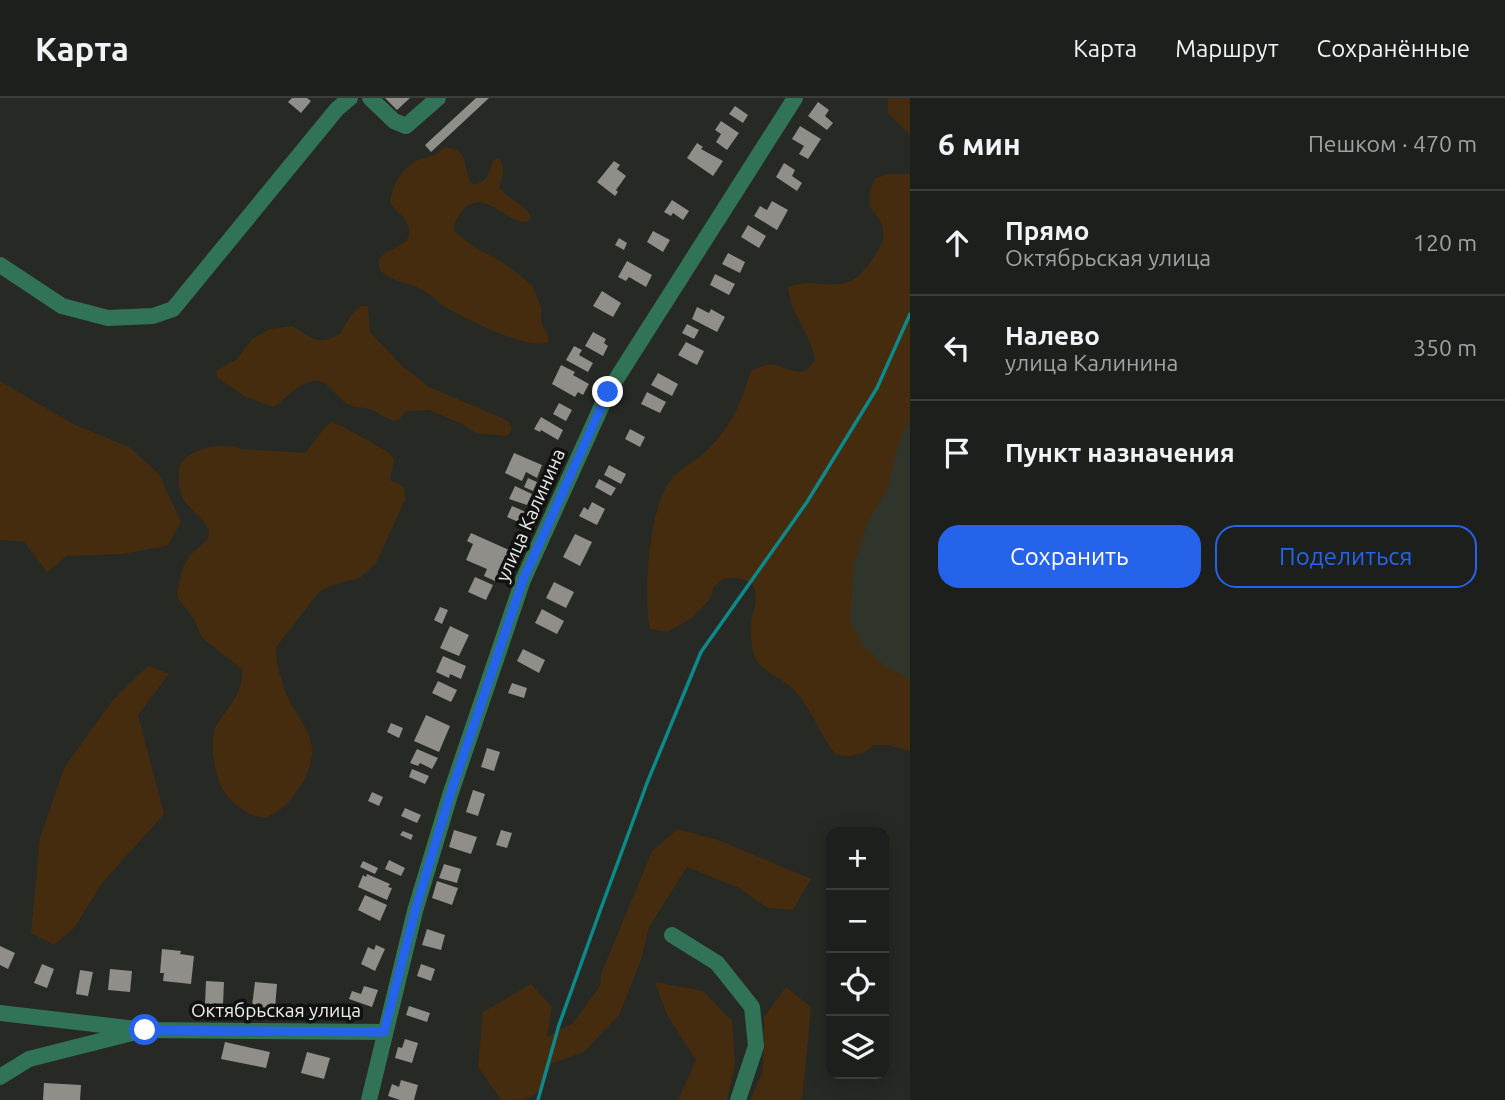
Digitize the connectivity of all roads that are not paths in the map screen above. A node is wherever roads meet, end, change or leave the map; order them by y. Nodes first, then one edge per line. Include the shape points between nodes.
1 (349, 98) edge
2 (370, 98) edge
3 (438, 98) edge
4 (795, 98) edge
5 (0, 265) edge
6 (671, 935) dead end
7 (0, 1013) edge
8 (145, 1030) junction
9 (384, 1032) junction
10 (0, 1077) edge
11 (369, 1100) edge
12 (738, 1100) edge

1 - 5 street via 173,309 153,316 108,318 62,306
2 - 3 street via 406,126
4 - 9 street, улица Калинина via 608,392 523,580 446,808
6 - 12 street via 717,963 752,1007 756,1046
7 - 8 street, Октябрьская улица
8 - 9 street, Октябрьская улица
8 - 10 street via 29,1059
9 - 11 street, улица Калинина

